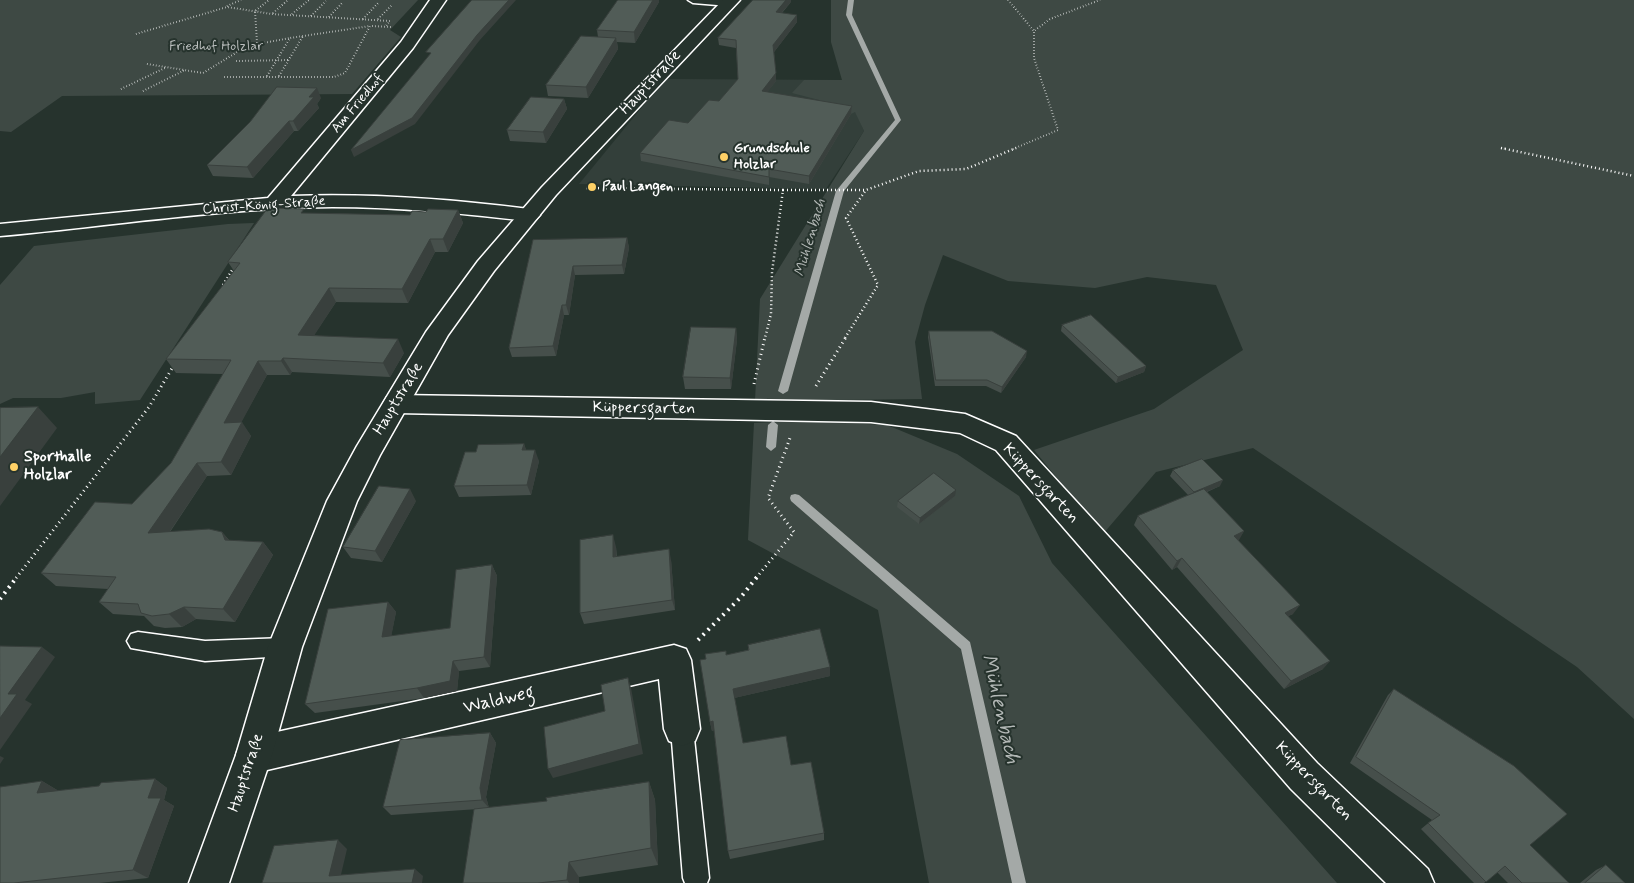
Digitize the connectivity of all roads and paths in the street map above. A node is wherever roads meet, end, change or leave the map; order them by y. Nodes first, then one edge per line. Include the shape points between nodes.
1 (241, 0) edge
2 (269, 0) edge
3 (288, 0) edge
4 (309, 0) edge
5 (438, 0) edge
6 (693, 0) edge
7 (1008, 0) edge
8 (1100, 0) edge
9 (326, 1) dead end
10 (731, 1) edge
11 (343, 2) dead end
12 (379, 2) dead end
13 (392, 5) dead end
14 (227, 7) junction
15 (255, 11) junction
16 (272, 14) junction
17 (291, 15) junction
18 (311, 16) junction
19 (328, 17) junction
20 (363, 19) junction
21 (378, 20) junction
22 (370, 26) junction
23 (384, 27) junction
24 (393, 27) dead end
25 (1034, 31) junction
26 (136, 34) dead end
27 (302, 36) junction
28 (290, 38) junction
29 (257, 43) junction
30 (277, 60) junction
31 (289, 60) junction
32 (236, 61) dead end
33 (147, 64) dead end
34 (168, 67) junction
35 (186, 70) junction
36 (267, 76) junction
37 (224, 77) dead end
38 (279, 77) junction
39 (121, 89) dead end
40 (143, 91) dead end
41 (1500, 148) dead end
42 (1634, 176) edge
43 (556, 185) junction
44 (783, 190) junction
45 (866, 190) junction
46 (272, 205) junction
47 (529, 215) junction
48 (0, 230) edge
49 (236, 264) edge
50 (221, 289) edge
51 (175, 365) edge
52 (396, 404) junction
53 (747, 411) junction
54 (800, 411) junction
55 (0, 599) edge
56 (138, 641) dead end
57 (285, 647) junction
58 (674, 660) junction
59 (682, 729) joint
60 (254, 755) junction
61 (696, 878) dead end
62 (209, 883) edge
63 (1414, 883) edge

1 - 14 path
2 - 15 path
3 - 16 path
4 - 17 path
5 - 46 street, Am Friedhof via 407,46
6 - 10 lane
7 - 25 path
8 - 25 path via 1050,19
9 - 18 path
10 - 43 street, Hauptstraße
11 - 19 path
12 - 20 path
13 - 21 path
14 - 15 path
14 - 26 path
15 - 16 path
15 - 29 path
16 - 17 path
17 - 18 path
18 - 19 path
19 - 20 path
20 - 21 path
21 - 23 path via 390,20
22 - 23 path
22 - 27 path
22 - 38 path via 345,73 334,77
23 - 24 path
25 - 45 path via 1034,58 1058,130 966,169 918,171
27 - 28 path
27 - 31 path
28 - 29 path
28 - 30 path
29 - 35 path via 203,73
30 - 31 path
30 - 32 path
30 - 36 path
31 - 38 path
33 - 34 path
34 - 35 path
34 - 39 path
35 - 40 path
36 - 37 path
36 - 38 path
41 - 42 path
43 - 44 path via 572,188
43 - 47 street, Hauptstraße
44 - 45 path
44 - 53 path via 772,272 772,314
45 - 54 path via 846,218 878,285
46 - 47 street, Christ-König-Straße via 332,201 420,204
46 - 48 street, Christ-König-Straße
47 - 52 street, Hauptstraße via 486,266 438,332
49 - 50 path
51 - 55 path via 149,407
52 - 53 street, Küppersgarten
52 - 57 street, Hauptstraße via 342,501
53 - 54 street, Küppersgarten
54 - 58 path via 768,498 794,532 741,597
54 - 63 street, Küppersgarten via 920,417 965,424 1006,443 1304,776
56 - 57 lane via 205,651
57 - 60 street, Hauptstraße
58 - 59 street
58 - 60 street, Waldweg
59 - 61 lane
60 - 62 street, Hauptstraße

